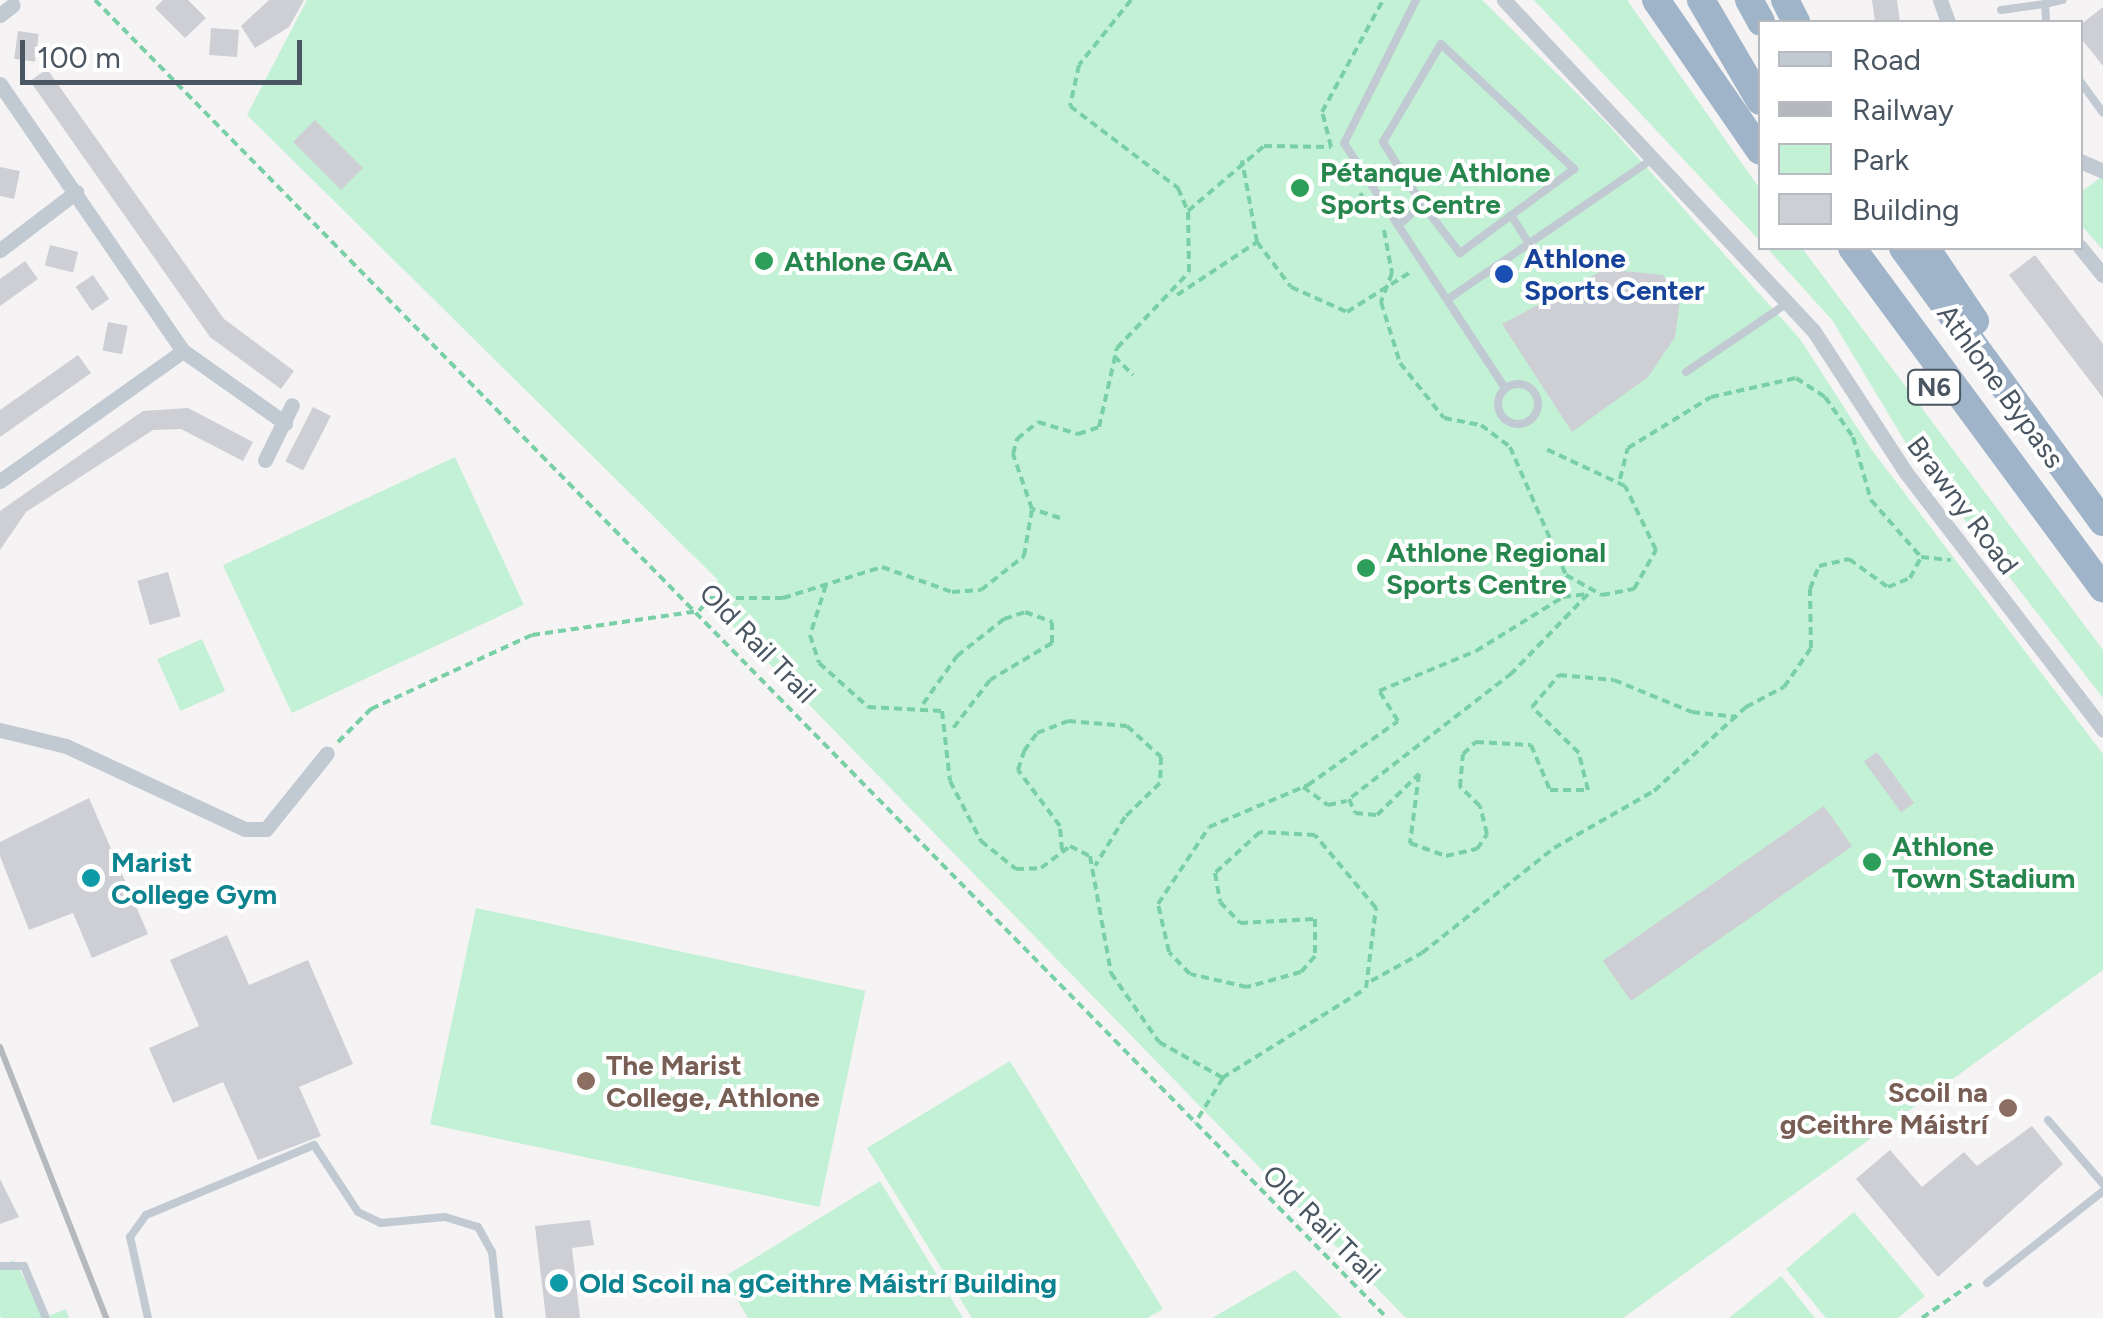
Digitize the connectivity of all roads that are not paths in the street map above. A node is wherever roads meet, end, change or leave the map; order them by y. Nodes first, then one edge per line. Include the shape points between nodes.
1 (1416, 0) edge
2 (1504, 0) edge
3 (1656, 0) edge
4 (1701, 0) edge
5 (2064, 0) edge
6 (2050, 2) edge
7 (2001, 10) dead end
8 (0, 84) edge
9 (2083, 85) edge
10 (1758, 97) edge
11 (2103, 113) edge
12 (1758, 149) edge
13 (1657, 155) junction
14 (76, 192) junction
15 (1422, 204) junction
16 (1511, 215) junction
17 (1399, 225) junction
18 (1530, 244) junction
19 (0, 250) edge
20 (1831, 250) edge
21 (1853, 250) edge
22 (1904, 250) edge
23 (1927, 250) edge
24 (2083, 250) edge
25 (2103, 275) edge
26 (1448, 298) junction
27 (1789, 302) junction
28 (182, 351) junction
29 (1686, 372) dead end
30 (1504, 387) junction
31 (292, 405) dead end
32 (284, 422) junction
33 (264, 460) dead end
34 (0, 482) edge
35 (2076, 488) junction
36 (2047, 517) junction
37 (2103, 522) edge
38 (2103, 589) edge
39 (2103, 729) edge
40 (0, 730) edge
41 (327, 753) road end
42 (2048, 1120) dead end
43 (2103, 1187) edge
44 (0, 1266) edge
45 (1987, 1284) road end
46 (46, 1318) edge
47 (148, 1318) edge
48 (499, 1318) edge

1 - 17 lane via 1344,143
2 - 13 street, Brawny Road
3 - 12 highway
4 - 10 highway
5 - 6 lane
6 - 7 lane
8 - 14 street
9 - 11 lane
13 - 18 lane
13 - 27 street, Brawny Road
14 - 19 street
14 - 28 street
15 - 16 lane via 1460,253
15 - 16 lane via 1383,142 1441,44 1574,169
15 - 17 lane
16 - 18 lane
17 - 26 lane
18 - 26 lane
20 - 36 highway, N6 via 1977,445
21 - 36 highway, Athlone Bypass / N6
22 - 35 highway, Athlone Bypass / N6
23 - 35 highway, N6
24 - 25 street
26 - 30 lane
27 - 29 lane
27 - 39 street, Brawny Road
28 - 32 street
28 - 34 street
30 - 30 lane via 1500,414 1528,422 1536,393
31 - 32 street
32 - 33 street
35 - 37 highway, Athlone Bypass / N6
36 - 38 highway, Athlone Bypass / N6
40 - 41 street via 66,746 245,829 266,829
42 - 43 lane
43 - 45 lane
44 - 46 lane via 24,1266
47 - 48 lane via 132,1278 130,1237 146,1215 314,1146 358,1212 381,1222 445,1217 478,1227 492,1252

